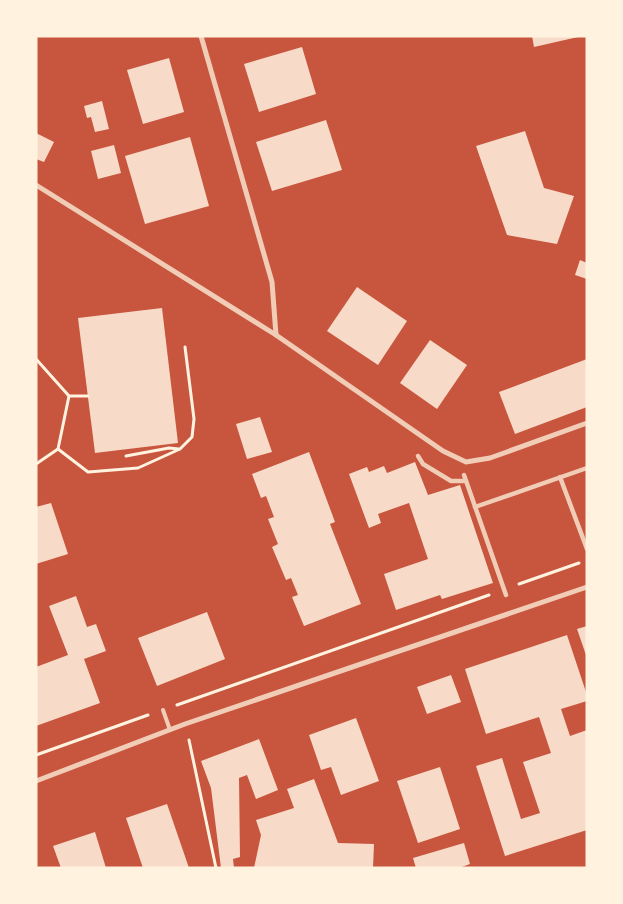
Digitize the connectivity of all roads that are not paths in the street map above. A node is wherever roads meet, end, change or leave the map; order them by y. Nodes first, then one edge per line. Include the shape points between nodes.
1 (201, 36) edge
2 (36, 185) edge
3 (276, 335) junction
4 (587, 423) edge
5 (418, 456) dead end
6 (587, 468) edge
7 (464, 475) dead end
8 (560, 477) junction
9 (466, 481) junction
10 (475, 507) junction
11 (587, 549) edge
12 (587, 587) edge
13 (506, 595) dead end
14 (163, 710) road end
15 (170, 730) junction
16 (36, 780) edge

1 - 3 street via 272,282
2 - 3 street
3 - 4 street via 443,451 466,462 490,458
5 - 9 street via 423,464 451,481
6 - 8 street
7 - 9 street
8 - 10 street
8 - 11 street
9 - 10 street
10 - 13 street
12 - 15 street
14 - 15 lane
15 - 16 street

